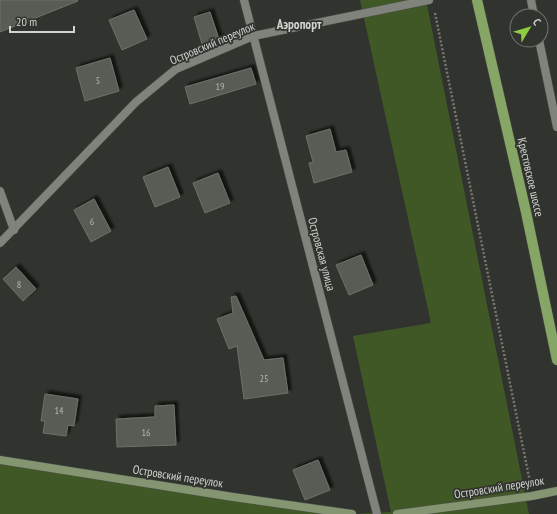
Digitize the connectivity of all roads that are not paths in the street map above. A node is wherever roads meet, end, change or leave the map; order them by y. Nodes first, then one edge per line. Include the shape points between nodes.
1 (244, 0) edge
2 (428, 0) edge
3 (476, 0) edge
4 (253, 36) junction
5 (541, 48) edge
6 (557, 127) edge
7 (0, 191) edge
8 (14, 230) junction
9 (0, 243) edge
10 (555, 339) edge
11 (557, 360) edge
12 (0, 460) edge
13 (557, 490) edge
14 (352, 514) edge
15 (377, 514) edge
16 (398, 514) edge

1 - 4 street, Островская улица
2 - 4 street, Островский переулок
3 - 10 main road, Крестовское шоссе
4 - 8 street, Островский переулок via 176,69 136,102
4 - 15 street, Островская улица
5 - 6 street
7 - 8 street
8 - 9 street, Островский переулок
10 - 11 main road, Крестовское шоссе
12 - 14 street, Островский переулок
13 - 16 street, Островский переулок via 532,496

